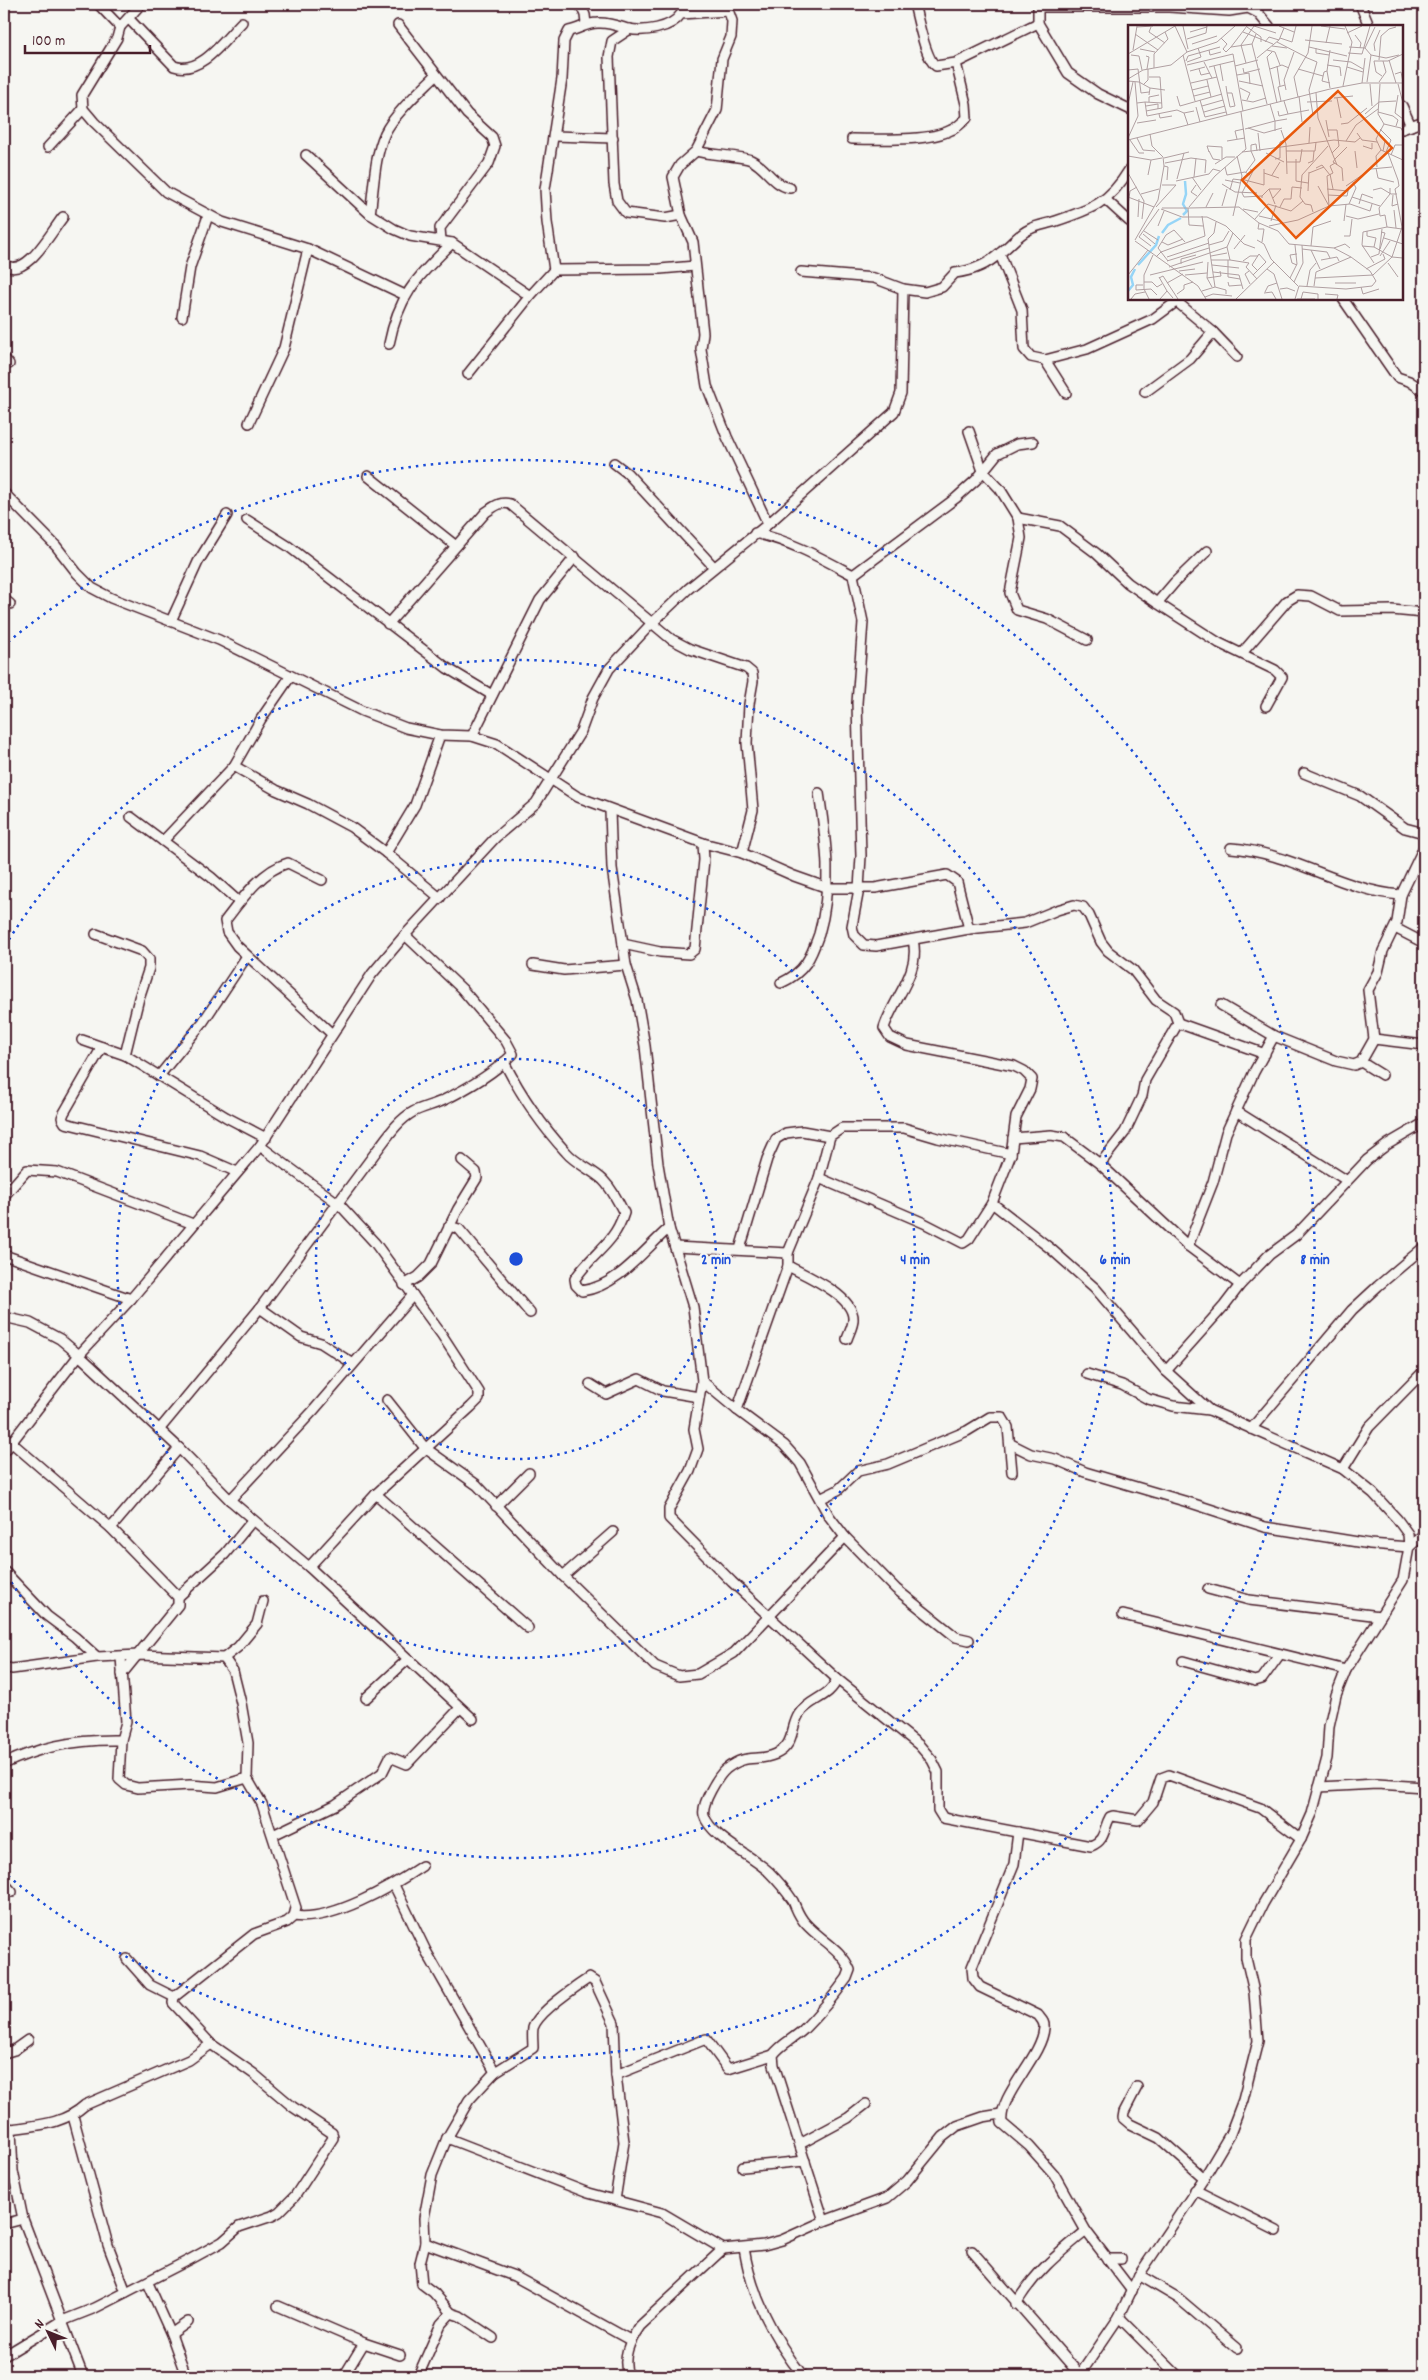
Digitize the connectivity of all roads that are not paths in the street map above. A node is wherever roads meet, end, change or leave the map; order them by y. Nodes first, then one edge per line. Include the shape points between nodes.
1 (98, 4) edge
2 (141, 4) edge
3 (580, 4) edge
4 (914, 4) edge
5 (1360, 4) edge
6 (1038, 5) edge
7 (727, 7) edge
8 (129, 19) junction
9 (242, 22) dead end
10 (1038, 23) junction
11 (586, 24) junction
12 (398, 25) dead end
13 (1268, 25) edge
14 (1369, 25) edge
15 (120, 26) junction
16 (630, 29) junction
17 (956, 63) junction
18 (436, 75) junction
19 (83, 109) junction
20 (1128, 109) edge
21 (1403, 112) edge
22 (1424, 121) edge
23 (1406, 128) edge
24 (554, 136) junction
25 (613, 138) junction
26 (852, 139) dead end
27 (48, 147) dead end
28 (696, 151) junction
29 (306, 155) dead end
30 (1128, 172) edge
31 (790, 188) dead end
32 (1106, 200) junction
33 (370, 214) junction
34 (681, 215) junction
35 (208, 216) junction
36 (63, 217) dead end
37 (1128, 220) edge
38 (441, 240) junction
39 (452, 243) junction
40 (308, 249) junction
41 (1000, 254) junction
42 (4, 264) edge
43 (695, 266) junction
44 (554, 270) junction
45 (801, 272) dead end
46 (903, 289) junction
47 (405, 295) junction
48 (530, 296) junction
49 (1345, 300) edge
50 (1179, 301) edge
51 (182, 317) dead end
52 (1213, 332) junction
53 (389, 344) dead end
54 (1237, 357) dead end
55 (1045, 360) junction
56 (468, 374) dead end
57 (1424, 391) edge
58 (1145, 392) dead end
59 (1066, 393) dead end
60 (249, 423) dead end
61 (969, 431) dead end
62 (1033, 442) dead end
63 (614, 463) dead end
64 (983, 471) junction
65 (368, 476) dead end
66 (4, 493) edge
67 (227, 515) dead end
68 (1018, 518) junction
69 (247, 520) dead end
70 (768, 524) junction
71 (755, 533) junction
72 (456, 546) junction
73 (1208, 551) dead end
74 (575, 557) junction
75 (714, 567) junction
76 (854, 575) junction
77 (1157, 603) junction
78 (1424, 613) edge
79 (171, 621) junction
80 (388, 624) junction
81 (651, 624) junction
82 (1087, 640) dead end
83 (1242, 654) junction
84 (290, 677) junction
85 (492, 695) junction
86 (1266, 706) dead end
87 (440, 735) junction
88 (472, 736) junction
89 (234, 766) junction
90 (1304, 773) dead end
91 (552, 779) junction
92 (819, 793) dead end
93 (610, 811) junction
94 (131, 817) dead end
95 (1424, 833) edge
96 (163, 841) junction
97 (703, 843) junction
98 (1424, 847) edge
99 (1231, 848) dead end
100 (386, 853) junction
101 (742, 853) junction
102 (322, 880) dead end
103 (828, 888) junction
104 (859, 889) junction
105 (1401, 895) junction
106 (440, 898) junction
107 (239, 902) junction
108 (1394, 928) junction
109 (969, 929) junction
110 (96, 934) dead end
111 (405, 935) junction
112 (913, 940) junction
113 (623, 944) junction
114 (1424, 944) edge
115 (247, 956) junction
116 (533, 964) dead end
117 (626, 965) junction
118 (781, 983) dead end
119 (1221, 1005) dead end
120 (1178, 1022) junction
121 (332, 1034) junction
122 (1274, 1036) junction
123 (1374, 1038) junction
124 (82, 1040) dead end
125 (1422, 1045) edge
126 (102, 1047) junction
127 (1265, 1054) junction
128 (1424, 1054) edge
129 (125, 1055) junction
130 (504, 1062) junction
131 (1361, 1062) junction
132 (1382, 1075) dead end
133 (159, 1076) junction
134 (1236, 1111) junction
135 (1424, 1123) edge
136 (830, 1136) junction
137 (266, 1138) junction
138 (1013, 1138) junction
139 (260, 1146) junction
140 (1011, 1154) junction
141 (462, 1160) dead end
142 (1100, 1164) junction
143 (237, 1172) junction
144 (819, 1178) junction
145 (1346, 1180) junction
146 (4, 1196) edge
147 (992, 1202) junction
148 (339, 1204) junction
149 (194, 1224) junction
150 (449, 1226) junction
151 (670, 1228) junction
152 (1188, 1246) junction
153 (676, 1247) junction
154 (1424, 1247) edge
155 (740, 1249) junction
156 (788, 1253) junction
157 (4, 1255) edge
158 (788, 1266) junction
159 (404, 1285) junction
160 (1240, 1285) junction
161 (413, 1295) junction
162 (132, 1299) junction
163 (260, 1308) junction
164 (530, 1313) dead end
165 (4, 1318) edge
166 (847, 1339) dead end
167 (80, 1355) junction
168 (352, 1363) junction
169 (1166, 1371) junction
170 (1424, 1371) edge
171 (1088, 1374) dead end
172 (702, 1381) junction
173 (590, 1384) dead end
174 (700, 1397) junction
175 (387, 1400) dead end
176 (737, 1410) junction
177 (1209, 1410) junction
178 (1251, 1429) junction
179 (159, 1430) junction
180 (7, 1440) edge
181 (1011, 1444) junction
182 (180, 1448) junction
183 (425, 1448) junction
184 (4, 1452) edge
185 (1343, 1469) junction
186 (1012, 1472) dead end
187 (529, 1473) dead end
188 (376, 1494) junction
189 (820, 1499) junction
190 (230, 1500) junction
191 (496, 1506) junction
192 (253, 1520) junction
193 (111, 1528) junction
194 (613, 1532) dead end
195 (1424, 1534) edge
196 (846, 1537) junction
197 (1409, 1547) junction
198 (309, 1567) junction
199 (4, 1571) edge
200 (562, 1576) junction
201 (1208, 1589) dead end
202 (178, 1597) junction
203 (263, 1601) dead end
204 (769, 1615) junction
205 (1123, 1615) dead end
206 (1380, 1616) junction
207 (528, 1628) dead end
208 (969, 1640) dead end
209 (1280, 1654) junction
210 (139, 1655) junction
211 (121, 1657) junction
212 (97, 1658) junction
213 (224, 1658) junction
214 (407, 1660) junction
215 (1183, 1661) dead end
216 (4, 1667) edge
217 (1346, 1670) junction
218 (122, 1674) junction
219 (837, 1679) junction
220 (366, 1698) dead end
221 (460, 1708) junction
222 (473, 1719) dead end
223 (121, 1740) junction
224 (4, 1764) edge
225 (247, 1778) junction
226 (1319, 1787) junction
227 (1424, 1787) edge
228 (1018, 1832) junction
229 (273, 1835) junction
230 (1301, 1839) junction
231 (422, 1866) dead end
232 (4, 1883) edge
233 (394, 1885) junction
234 (12, 1892) dead end
235 (294, 1916) junction
236 (127, 1958) dead end
237 (174, 1997) junction
238 (28, 2040) dead end
239 (211, 2044) junction
240 (4, 2053) edge
241 (773, 2055) junction
242 (495, 2072) junction
243 (616, 2075) junction
244 (1137, 2087) dead end
245 (866, 2104) dead end
246 (1001, 2114) junction
247 (73, 2116) junction
248 (8, 2127) edge
249 (447, 2138) junction
250 (800, 2144) junction
251 (805, 2161) junction
252 (743, 2167) dead end
253 (1204, 2178) junction
254 (1072, 2188) dead end
255 (1195, 2190) junction
256 (1066, 2196) junction
257 (615, 2200) junction
258 (23, 2219) junction
259 (824, 2221) junction
260 (4, 2224) edge
261 (1276, 2230) dead end
262 (1086, 2231) junction
263 (425, 2243) junction
264 (744, 2248) junction
265 (723, 2249) junction
266 (972, 2251) dead end
267 (1107, 2259) junction
268 (1121, 2259) dead end
269 (1139, 2275) junction
270 (148, 2282) junction
271 (1132, 2291) junction
272 (126, 2292) junction
273 (1016, 2304) junction
274 (278, 2306) dead end
275 (451, 2313) junction
276 (1120, 2317) junction
277 (62, 2321) junction
278 (188, 2322) dead end
279 (171, 2334) junction
280 (493, 2338) dead end
281 (630, 2340) junction
282 (364, 2343) junction
283 (1238, 2348) dead end
284 (400, 2355) dead end
285 (4, 2356) edge
286 (83, 2376) edge
287 (186, 2376) edge
288 (344, 2376) edge
289 (418, 2376) edge
290 (628, 2376) edge
291 (804, 2376) edge
292 (1080, 2376) edge
293 (1178, 2376) edge

1 - 15 street
2 - 8 street
3 - 11 street
4 - 17 street via 932,63 943,66
5 - 14 street
6 - 10 street
6 - 13 street via 1168,6 1229,11 1248,8 1258,13
7 - 16 street via 681,14 664,27
7 - 28 street via 732,21 731,37 722,59 717,110
8 - 9 street via 174,66 184,69 198,65
8 - 15 street
10 - 17 street
10 - 20 street via 1068,73 1098,94
11 - 16 street via 600,22
11 - 24 street via 581,29 569,31 564,41
12 - 18 street
15 - 19 street via 117,38 82,95
16 - 25 street via 612,41
17 - 26 street via 967,118 952,130 937,136
18 - 33 street via 385,132 378,155
18 - 38 street via 467,114 492,137 495,146 488,163 440,228
19 - 27 street
19 - 35 street via 166,192
21 - 23 street
22 - 23 street
24 - 25 street
24 - 44 street via 545,189
25 - 34 street via 617,202 626,213 665,218
28 - 31 street via 751,160 782,186
28 - 34 street via 680,165 673,177
29 - 33 street
30 - 32 street
32 - 37 street
32 - 41 street via 1088,210 1031,228
33 - 38 street via 410,236
34 - 43 street via 693,242
35 - 40 street
35 - 51 street via 190,267
36 - 42 street via 27,264 17,269
38 - 39 street
39 - 47 street
39 - 48 street
40 - 47 street
40 - 60 street via 284,348
41 - 46 street via 973,271 955,273 942,287 926,292
41 - 55 street via 1022,310 1024,349 1031,357
43 - 44 street via 660,270
43 - 70 street via 707,386
44 - 48 street
45 - 46 street via 874,278
46 - 70 street via 901,393 894,412
47 - 53 street via 394,318
48 - 56 street
49 - 57 street via 1397,377 1409,380
50 - 52 street
50 - 55 street via 1154,319 1096,345
52 - 54 street
52 - 58 street via 1190,359
55 - 59 street
61 - 64 street
62 - 64 street via 1005,449
63 - 75 street
64 - 68 street via 1000,489
64 - 76 street via 956,498
65 - 72 street
66 - 79 street via 92,588
67 - 79 street via 198,562
68 - 77 street via 1060,526
68 - 82 street via 1021,538 1010,594 1017,610 1046,619
69 - 80 street via 288,546
70 - 71 street
71 - 75 street
71 - 76 street via 781,539
72 - 74 street via 486,512 504,503 510,504
72 - 80 street
73 - 77 street
74 - 81 street
74 - 85 street via 540,600
75 - 81 street
76 - 104 street via 863,622 857,703
77 - 83 street
78 - 83 street via 1340,611 1312,596 1297,595 1287,601
79 - 84 street via 219,640
80 - 85 street via 447,668
81 - 91 street via 609,669 593,698 581,731
81 - 101 street via 690,649 752,673 747,743 753,810
83 - 86 street via 1275,670 1282,677
84 - 87 street via 397,725
84 - 89 street
85 - 88 street
87 - 88 street
87 - 100 street via 415,805
88 - 91 street via 497,744
89 - 96 street
89 - 100 street via 351,827
90 - 95 street via 1360,796 1405,828
91 - 93 street via 578,797
91 - 106 street via 536,803 496,837
92 - 103 street via 827,850
93 - 97 street
93 - 113 street via 612,868
94 - 96 street
96 - 107 street
97 - 101 street
97 - 113 street via 695,949 690,954 660,952
98 - 105 street
99 - 105 street via 1255,850 1380,894
100 - 106 street
101 - 103 street
102 - 107 street via 288,863 278,866
103 - 104 street
103 - 118 street via 811,958 791,979
104 - 109 street via 947,875 957,882
104 - 112 street via 852,926 858,940 864,945 876,946
105 - 108 street
106 - 111 street
107 - 115 street via 225,921 227,932
108 - 114 street
108 - 123 street via 1368,990
109 - 112 street
109 - 120 street via 1025,923 1074,905 1083,907 1108,951 1133,970 1156,1000 1174,1012
110 - 129 street via 142,951 149,959
111 - 121 street via 372,974
111 - 130 street via 462,990 506,1041 513,1054
112 - 138 street via 916,952 911,970 884,1028 890,1037 907,1044 993,1061 1024,1071 1032,1079 1016,1117
113 - 117 street
115 - 121 street
115 - 133 street via 202,1022
116 - 117 street via 564,970
117 - 151 street via 645,1046 658,1164
119 - 122 street
120 - 127 street
120 - 142 street via 1145,1080 1142,1096 1125,1132
121 - 137 street
122 - 127 street
122 - 131 street via 1341,1063 1354,1065
123 - 125 street
123 - 131 street
124 - 126 street
125 - 128 street
126 - 129 street
126 - 143 street via 64,1113 65,1123 200,1156
127 - 134 street
129 - 133 street
130 - 148 street via 474,1083 442,1101 412,1112 400,1122
130 - 151 street via 522,1096 566,1152 602,1180 624,1213 620,1226 607,1245 584,1265 575,1279 582,1291 593,1290 616,1279
131 - 132 street
133 - 137 street
134 - 145 street
134 - 152 street
135 - 145 street via 1366,1160
136 - 140 street via 842,1128 854,1126 904,1128
136 - 144 street
136 - 155 street via 802,1131 786,1133 776,1139 766,1158
137 - 139 street
138 - 140 street
138 - 142 street via 1064,1137
139 - 143 street
139 - 148 street
140 - 147 street
141 - 150 street via 476,1172 477,1178
142 - 152 street
143 - 149 street
144 - 147 street via 963,1243 969,1239
144 - 156 street
145 - 160 street via 1296,1235 1269,1255
146 - 149 street via 27,1170 57,1172
147 - 169 street via 1096,1288
148 - 159 street via 375,1243
148 - 163 street
149 - 162 street
150 - 159 street via 431,1264
150 - 164 street via 459,1228
151 - 153 street
152 - 160 street
153 - 155 street
153 - 172 street via 693,1308
154 - 178 street via 1352,1310
155 - 156 street
156 - 158 street
157 - 162 street
158 - 166 street via 834,1291 848,1305 853,1320
158 - 176 street
159 - 161 street
160 - 169 street
161 - 168 street
161 - 183 street via 479,1392 471,1407
162 - 167 street
163 - 168 street via 301,1337 321,1343
163 - 179 street
165 - 167 street via 30,1323 60,1339
167 - 179 street
167 - 180 street
168 - 190 street via 313,1411
169 - 177 street
170 - 185 street via 1369,1427
171 - 177 street via 1122,1385 1148,1399
172 - 174 street
172 - 176 street
173 - 174 street via 601,1392 611,1393 639,1380 662,1391
174 - 204 street via 694,1429 698,1449 669,1509 669,1518
175 - 183 street
176 - 189 street via 784,1445 800,1463
177 - 178 street
178 - 185 street
179 - 182 street
180 - 184 street
180 - 193 street
181 - 186 street
181 - 189 street via 1008,1427 1002,1418 990,1417 967,1431 888,1464 858,1471 838,1490
181 - 197 street via 1085,1472 1265,1527
182 - 190 street
182 - 193 street
183 - 188 street
183 - 191 street via 477,1486
185 - 197 street via 1373,1493 1397,1519 1408,1534
187 - 191 street
188 - 198 street
188 - 207 street
189 - 196 street
190 - 192 street
191 - 200 street
192 - 198 street
192 - 202 street via 225,1554
193 - 202 street
194 - 200 street
195 - 197 street
196 - 204 street
196 - 208 street via 896,1589 956,1637
197 - 206 street via 1403,1580
198 - 214 street
199 - 212 street via 46,1616
200 - 204 street via 655,1666 679,1676 698,1674 734,1653
201 - 206 street via 1249,1600
202 - 210 street via 178,1605
203 - 213 street via 257,1624
204 - 219 street
205 - 209 street
206 - 217 street
209 - 215 street via 1262,1679 1255,1680
209 - 217 street
210 - 211 street
210 - 213 street
210 - 218 street
211 - 212 street
211 - 218 street
212 - 216 street via 12,1669
213 - 225 street via 233,1671 241,1703 248,1744
214 - 220 street
214 - 221 street
217 - 226 street via 1336,1695 1329,1726 1327,1758
218 - 223 street via 126,1722
219 - 228 street via 932,1760 938,1772 938,1810 942,1818
219 - 241 street via 834,1688 800,1713 792,1739 783,1750 767,1757 738,1760 721,1773 714,1781 704,1810 708,1822 728,1843 768,1871 792,1900 797,1913 834,1947 850,1970 809,2024
221 - 222 street
221 - 229 street via 407,1764 390,1757 382,1773 335,1805
223 - 224 street via 92,1739 25,1754
223 - 225 street via 120,1779 126,1785 138,1788 190,1785 217,1788
225 - 229 street via 262,1804
226 - 227 street via 1377,1784
226 - 230 street
228 - 230 street via 1091,1846 1098,1844 1104,1837 1110,1818 1138,1820 1153,1802 1162,1778 1169,1775 1260,1808
228 - 246 street via 1014,1864 972,1967 973,1978 980,1987 1038,2015 1044,2022 1044,2029
229 - 235 street via 296,1908
230 - 253 street via 1246,1939 1258,2041 1244,2100 1230,2134
231 - 233 street
232 - 234 street
233 - 235 street via 327,1915
233 - 242 street via 426,1951
235 - 237 street via 287,1922 254,1934
236 - 237 street via 150,1985
237 - 239 street via 173,2003 179,2012
238 - 240 street
239 - 247 street via 189,2060 85,2106
239 - 270 street via 332,2133 333,2138 295,2196 279,2212 239,2227 222,2242
241 - 243 street via 728,2068 706,2039
241 - 250 street
242 - 243 street via 533,2048 536,2023 564,1994 589,1978 595,1982 614,2023
242 - 249 street via 469,2100
243 - 257 street via 624,2142
244 - 253 street via 1123,2118 1159,2138
245 - 250 street via 848,2118
246 - 256 street via 1002,2123 1054,2174
246 - 259 street via 957,2126 887,2198
247 - 248 street via 46,2124
247 - 272 street via 108,2245
248 - 258 street
249 - 257 street via 588,2193
249 - 263 street via 431,2184 424,2218
250 - 251 street
251 - 252 street
251 - 259 street
253 - 255 street
254 - 256 street
255 - 261 street
255 - 269 street
256 - 262 street
257 - 265 street via 662,2213
258 - 260 street
258 - 277 street
259 - 264 street via 782,2240
262 - 267 street
262 - 273 street via 1048,2263 1028,2284
263 - 275 street via 420,2263 422,2284
263 - 281 street via 514,2276
264 - 265 street
264 - 291 street via 756,2296 790,2360
265 - 281 street via 640,2326
266 - 273 street
267 - 268 street
267 - 271 street
269 - 271 street
269 - 283 street via 1178,2298
270 - 272 street
270 - 279 street
271 - 276 street
272 - 277 street
273 - 292 street
274 - 282 street
275 - 280 street
275 - 289 street via 441,2324
276 - 292 street
276 - 293 street
277 - 285 street
277 - 286 street
278 - 279 street
279 - 287 street
281 - 290 street via 626,2352
282 - 284 street
282 - 288 street

